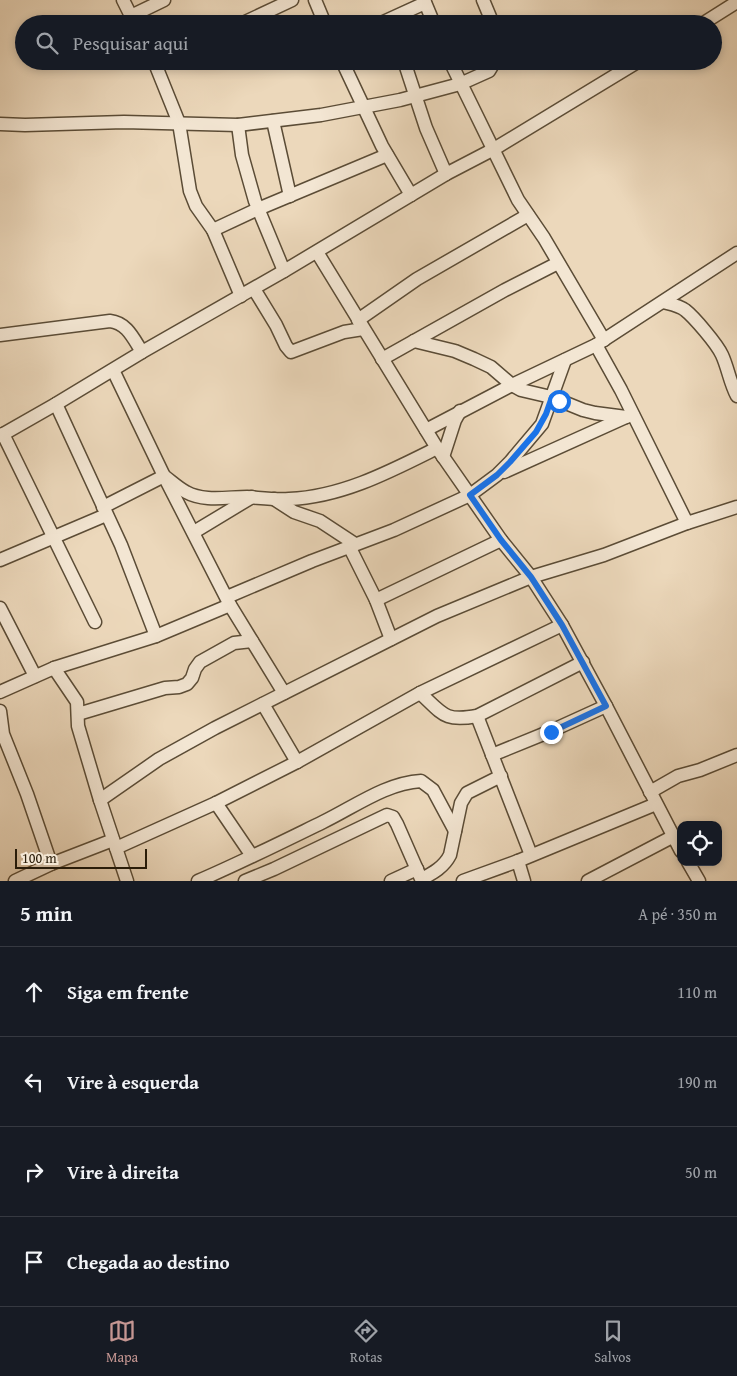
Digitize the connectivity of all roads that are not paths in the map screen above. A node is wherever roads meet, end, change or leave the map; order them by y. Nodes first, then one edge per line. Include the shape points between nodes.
1 (123, 0) edge
2 (164, 0) edge
3 (292, 0) edge
4 (315, 0) edge
5 (483, 0) edge
6 (425, 1) edge
7 (737, 2) edge
8 (130, 15) edge
9 (141, 15) edge
10 (261, 15) edge
11 (321, 15) edge
12 (399, 15) edge
13 (430, 15) edge
14 (489, 15) edge
15 (716, 15) edge
16 (158, 70) edge
17 (346, 70) edge
18 (407, 70) edge
19 (454, 70) edge
20 (490, 70) edge
21 (625, 70) edge
22 (460, 84) junction
23 (416, 96) junction
24 (362, 106) junction
25 (273, 120) junction
26 (179, 123) junction
27 (0, 124) edge
28 (238, 125) junction
29 (494, 149) junction
30 (387, 155) junction
31 (446, 174) junction
32 (411, 195) junction
33 (290, 196) junction
34 (258, 209) junction
35 (528, 215) junction
36 (213, 230) junction
37 (317, 252) junction
38 (737, 253) edge
39 (558, 263) junction
40 (284, 271) junction
41 (254, 288) junction
42 (241, 296) junction
43 (663, 302) junction
44 (361, 324) junction
45 (0, 335) edge
46 (414, 341) junction
47 (600, 343) junction
48 (142, 352) junction
49 (382, 359) junction
50 (565, 360) junction
51 (113, 370) junction
52 (512, 385) junction
53 (737, 396) edge
54 (552, 397) junction
55 (56, 404) junction
56 (460, 411) junction
57 (630, 416) junction
58 (426, 430) junction
59 (4, 431) edge
60 (440, 452) junction
61 (497, 475) junction
62 (164, 476) junction
63 (470, 495) junction
64 (252, 497) junction
65 (274, 499) junction
66 (737, 507) edge
67 (104, 511) junction
68 (687, 523) junction
69 (194, 532) junction
70 (54, 538) junction
71 (501, 540) junction
72 (352, 545) junction
73 (0, 550) edge
74 (16, 553) junction
75 (0, 560) edge
76 (531, 577) junction
77 (376, 600) junction
78 (228, 601) junction
79 (0, 608) edge
80 (95, 622) dead end
81 (562, 625) junction
82 (156, 636) junction
83 (391, 639) junction
84 (252, 641) junction
85 (582, 662) junction
86 (54, 668) junction
87 (35, 676) junction
88 (0, 692) edge
89 (284, 693) junction
90 (420, 693) junction
91 (263, 704) junction
92 (606, 706) junction
93 (0, 711) edge
94 (78, 714) junction
95 (477, 716) junction
96 (1, 734) edge
97 (492, 755) junction
98 (737, 755) edge
99 (297, 762) junction
100 (501, 776) junction
101 (653, 798) junction
102 (100, 800) junction
103 (216, 803) junction
104 (454, 831) junction
105 (672, 837) junction
106 (114, 844) junction
107 (677, 845) edge
108 (531, 855) junction
109 (252, 856) junction
110 (518, 861) junction
111 (51, 864) junction
112 (690, 866) edge
113 (420, 876) edge
114 (15, 881) edge
115 (125, 881) edge
116 (198, 881) edge
117 (245, 881) edge
118 (391, 881) edge
119 (463, 881) edge
120 (524, 881) edge
121 (588, 881) edge
122 (699, 881) edge

1 - 8 street
2 - 9 street
3 - 10 street
4 - 11 street
5 - 14 street
6 - 12 street
6 - 13 street
7 - 15 street
16 - 26 street
17 - 24 street
18 - 23 street
19 - 22 street
20 - 22 street
21 - 29 street
22 - 23 street
22 - 29 street
23 - 24 street
23 - 31 street
24 - 25 street
24 - 30 street
25 - 28 street
25 - 33 street
26 - 27 street
26 - 28 street
26 - 36 street via 190,191
28 - 34 street via 242,155
29 - 31 street
29 - 35 street
30 - 32 street
30 - 33 street
31 - 32 street
32 - 37 street
33 - 34 street
34 - 36 street
34 - 40 street
35 - 39 street
35 - 44 street via 417,279
36 - 42 street
37 - 40 street
37 - 44 street
38 - 43 street
39 - 46 street
39 - 47 street
40 - 41 street
41 - 42 street
41 - 44 street via 291,352
42 - 48 street
43 - 47 street
43 - 53 street via 686,310 712,339 723,357
44 - 49 street
45 - 48 street via 119,322
46 - 49 street
46 - 52 street via 474,359 491,367
47 - 50 street
47 - 57 street
48 - 51 street
49 - 58 street
50 - 52 street
50 - 54 street
51 - 55 street
51 - 62 street
52 - 54 street
52 - 56 street
54 - 57 street via 583,410
54 - 61 street via 542,424
55 - 59 street
55 - 67 street
56 - 58 street
56 - 60 street
57 - 61 street
57 - 68 street
58 - 60 street
59 - 70 street
60 - 63 street
60 - 65 street via 335,491 289,500
61 - 63 street
62 - 64 street via 198,496 222,499
62 - 67 street
62 - 69 street
63 - 71 street
63 - 72 street via 394,530
64 - 65 street
64 - 69 street
65 - 72 street via 294,512 320,521
66 - 68 street
67 - 70 street
67 - 82 street via 121,545
68 - 76 street
69 - 78 street
70 - 74 street
70 - 80 street
71 - 76 street
71 - 77 street
72 - 77 street
72 - 78 street
73 - 74 street
74 - 75 street
76 - 81 street
76 - 83 street
77 - 83 street
78 - 82 street
78 - 84 street
79 - 87 street
81 - 85 street
81 - 90 street
82 - 86 street
83 - 89 street
84 - 89 street
84 - 94 street via 234,643 200,662 187,684
85 - 92 street
85 - 95 street
86 - 87 street
86 - 94 street via 77,702
87 - 88 street
89 - 91 street
90 - 95 street via 452,719
90 - 99 street
91 - 99 street
91 - 102 street via 159,759
92 - 97 street
92 - 101 street
93 - 96 street
94 - 102 street via 78,726
95 - 97 street
96 - 111 street via 28,794
97 - 100 street
98 - 101 street via 678,776
99 - 103 street
100 - 104 street via 467,793 460,803
100 - 108 street
101 - 105 street
101 - 108 street
102 - 106 street
103 - 106 street
103 - 109 street
104 - 109 street via 432,790 421,781 410,782 393,786
104 - 113 street via 447,862 441,868
105 - 107 street
105 - 121 street
106 - 111 street
106 - 115 street
108 - 110 street
109 - 116 street
110 - 119 street
110 - 120 street
111 - 114 street
112 - 122 street
113 - 117 street via 397,824 393,817 387,815
113 - 118 street

